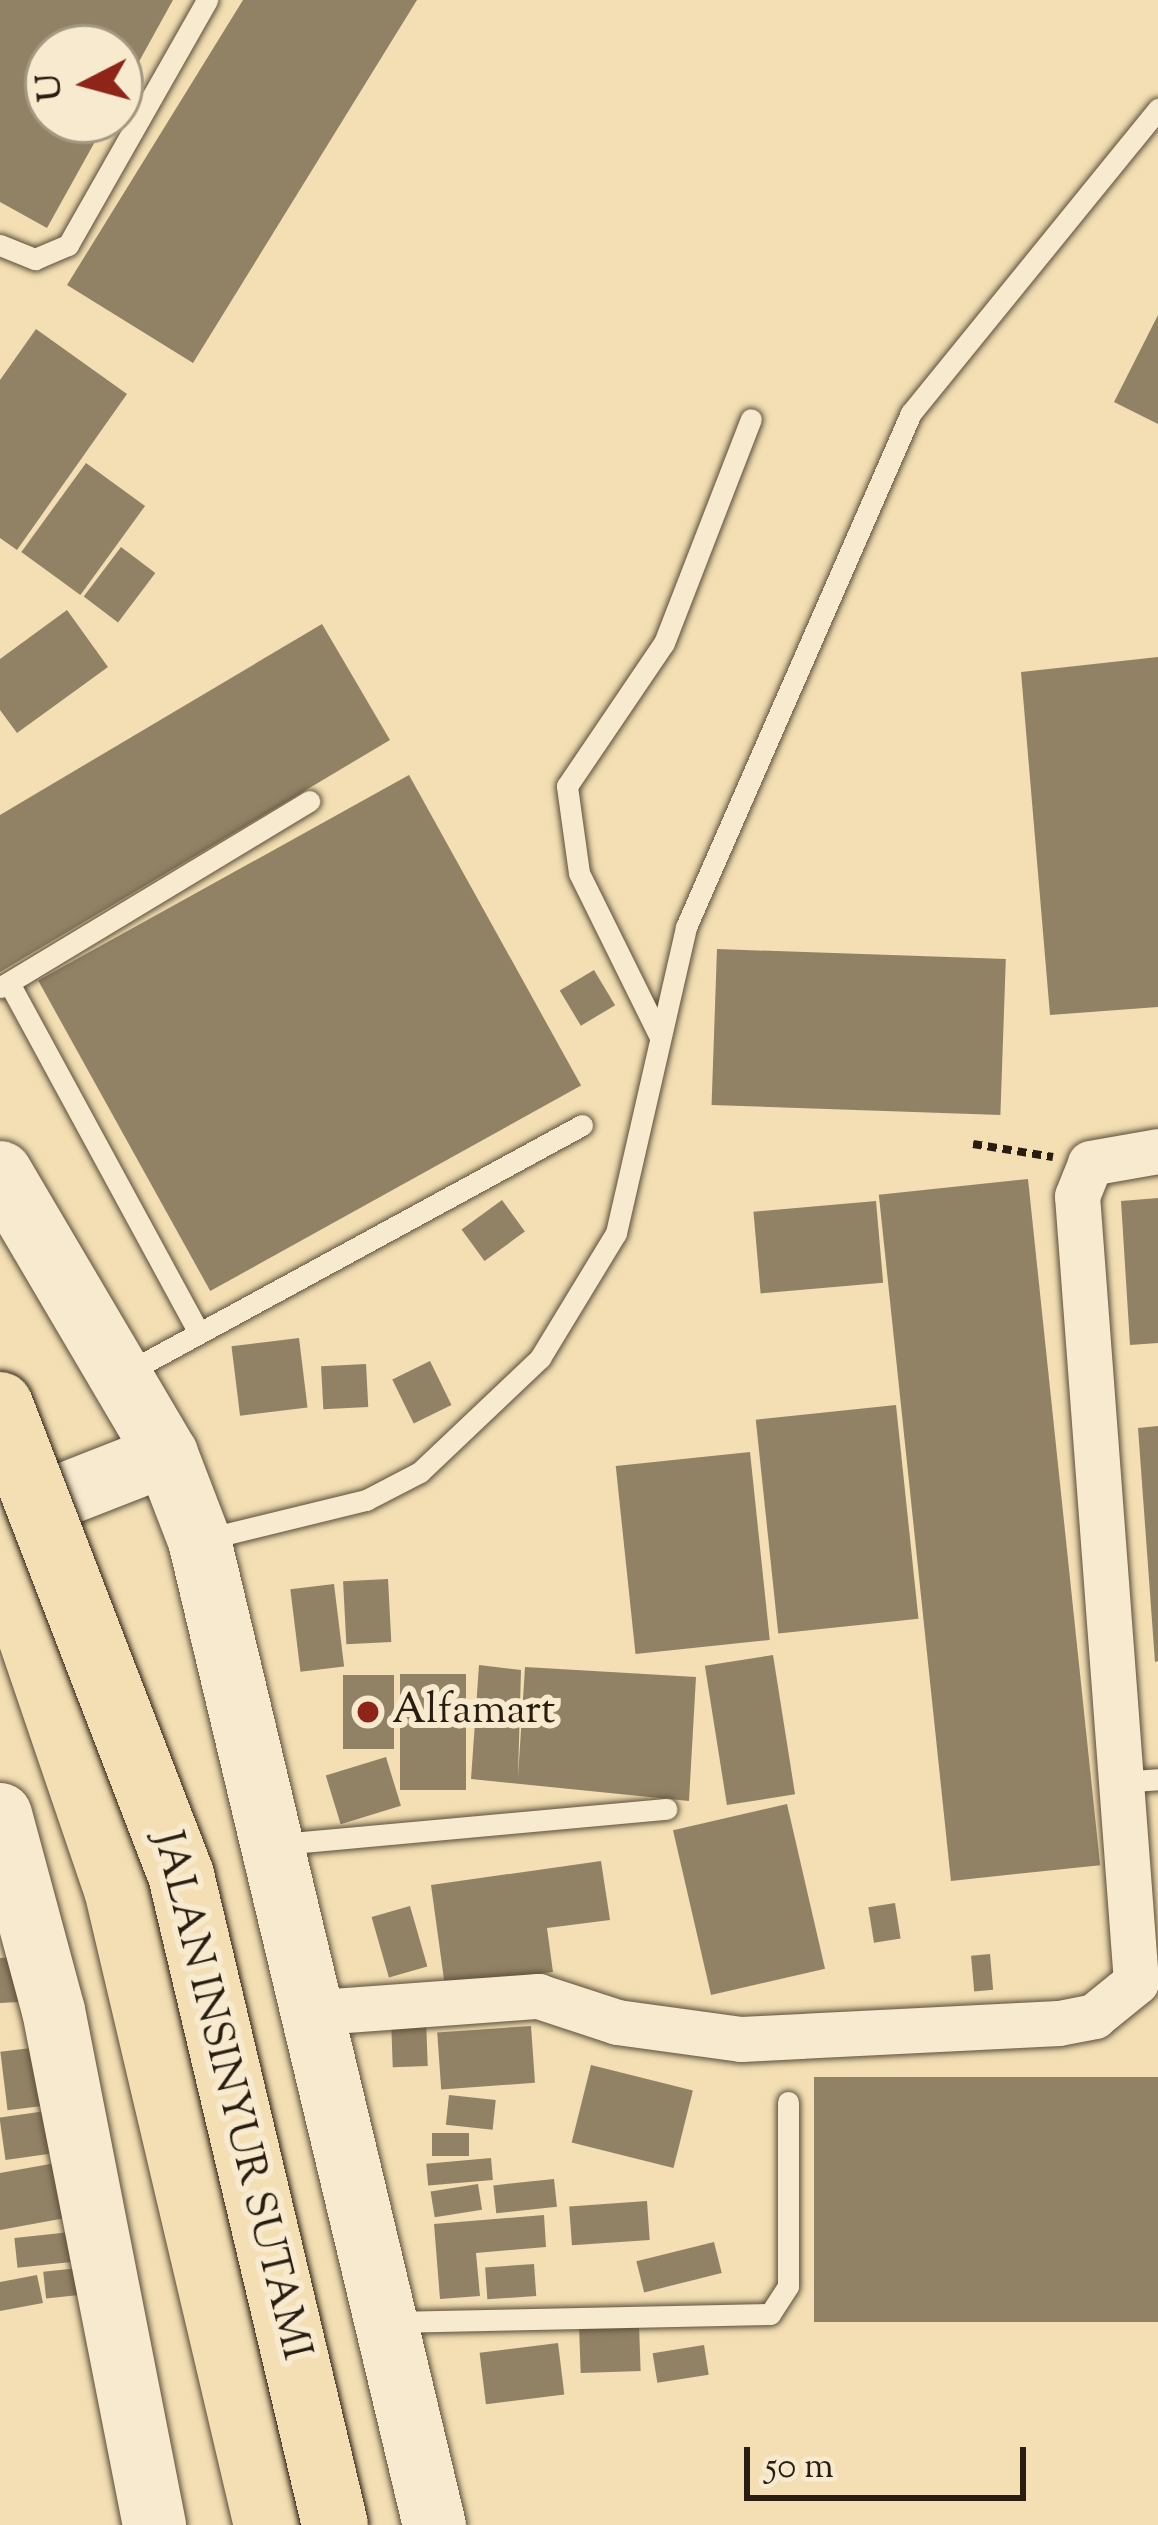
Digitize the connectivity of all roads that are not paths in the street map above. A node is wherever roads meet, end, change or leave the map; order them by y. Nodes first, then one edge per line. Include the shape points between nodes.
1 (207, 0) edge
2 (1158, 109) edge
3 (0, 245) edge
4 (751, 419) dead end
5 (309, 801) dead end
6 (4, 985) edge
7 (660, 1037) junction
8 (582, 1125) dead end
9 (1158, 1151) edge
10 (0, 1172) edge
11 (199, 1333) junction
12 (120, 1376) junction
13 (0, 1405) edge
14 (166, 1454) junction
15 (0, 1520) edge
16 (199, 1540) junction
17 (0, 1546) edge
18 (1138, 1780) edge
19 (666, 1809) dead end
20 (0, 1814) edge
21 (280, 1844) junction
22 (319, 2012) junction
23 (788, 2102) dead end
24 (390, 2322) junction
25 (154, 2525) edge
26 (268, 2525) edge
27 (335, 2525) edge
28 (434, 2525) edge

1 - 3 lane via 68,245 35,260
2 - 7 lane via 911,412 686,927
4 - 7 lane via 664,643 567,786 579,874
5 - 6 lane
6 - 11 lane
7 - 16 lane via 616,1233 540,1358 420,1472 366,1500
8 - 11 lane
9 - 18 street via 1090,1163 1077,1196
10 - 12 street
11 - 12 lane
12 - 14 street
13 - 27 highway, JALAN INSINYUR SUTAMI, bridge via 181,1875
14 - 15 street
14 - 16 street
16 - 21 street
17 - 26 highway, JALAN INSINYUR SUTAMI via 117,1889
18 - 22 street via 1136,1982 1094,2017 741,2039 616,2022 538,1996
19 - 21 lane
20 - 25 street via 53,2010
21 - 22 street
22 - 24 street
23 - 24 lane via 788,2286 770,2314
24 - 28 street

